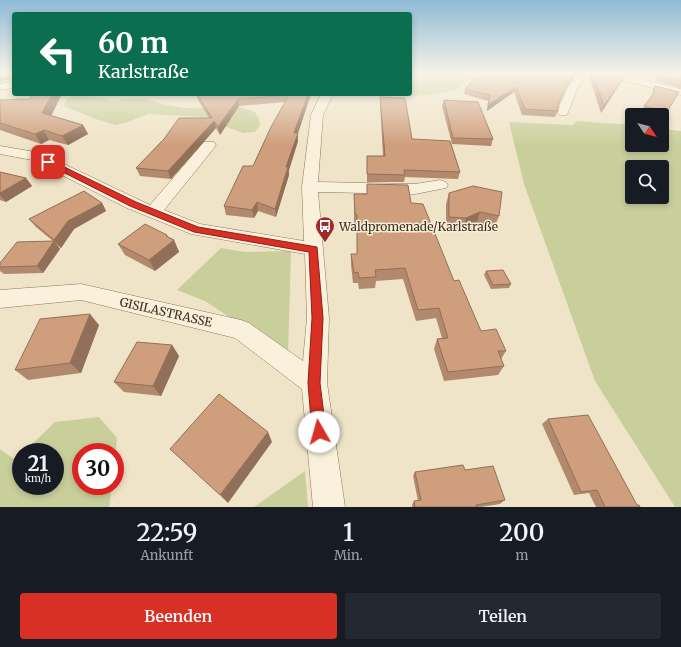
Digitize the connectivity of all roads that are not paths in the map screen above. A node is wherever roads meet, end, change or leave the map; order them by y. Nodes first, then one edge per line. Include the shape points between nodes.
1 (325, 98) edge
2 (569, 98) edge
3 (563, 112) dead end
4 (209, 145) dead end
5 (0, 150) edge
6 (440, 185) dead end
7 (310, 187) junction
8 (153, 212) junction
9 (314, 249) junction
10 (0, 299) edge
11 (314, 383) junction
12 (329, 507) edge

1 - 7 street via 317,115
2 - 3 street
4 - 8 street
5 - 8 street via 36,156
6 - 7 street via 415,189
7 - 9 street
8 - 9 street via 197,230
9 - 11 street via 318,318
10 - 11 street, GISILASTRASSE via 81,292 241,330
11 - 12 street

